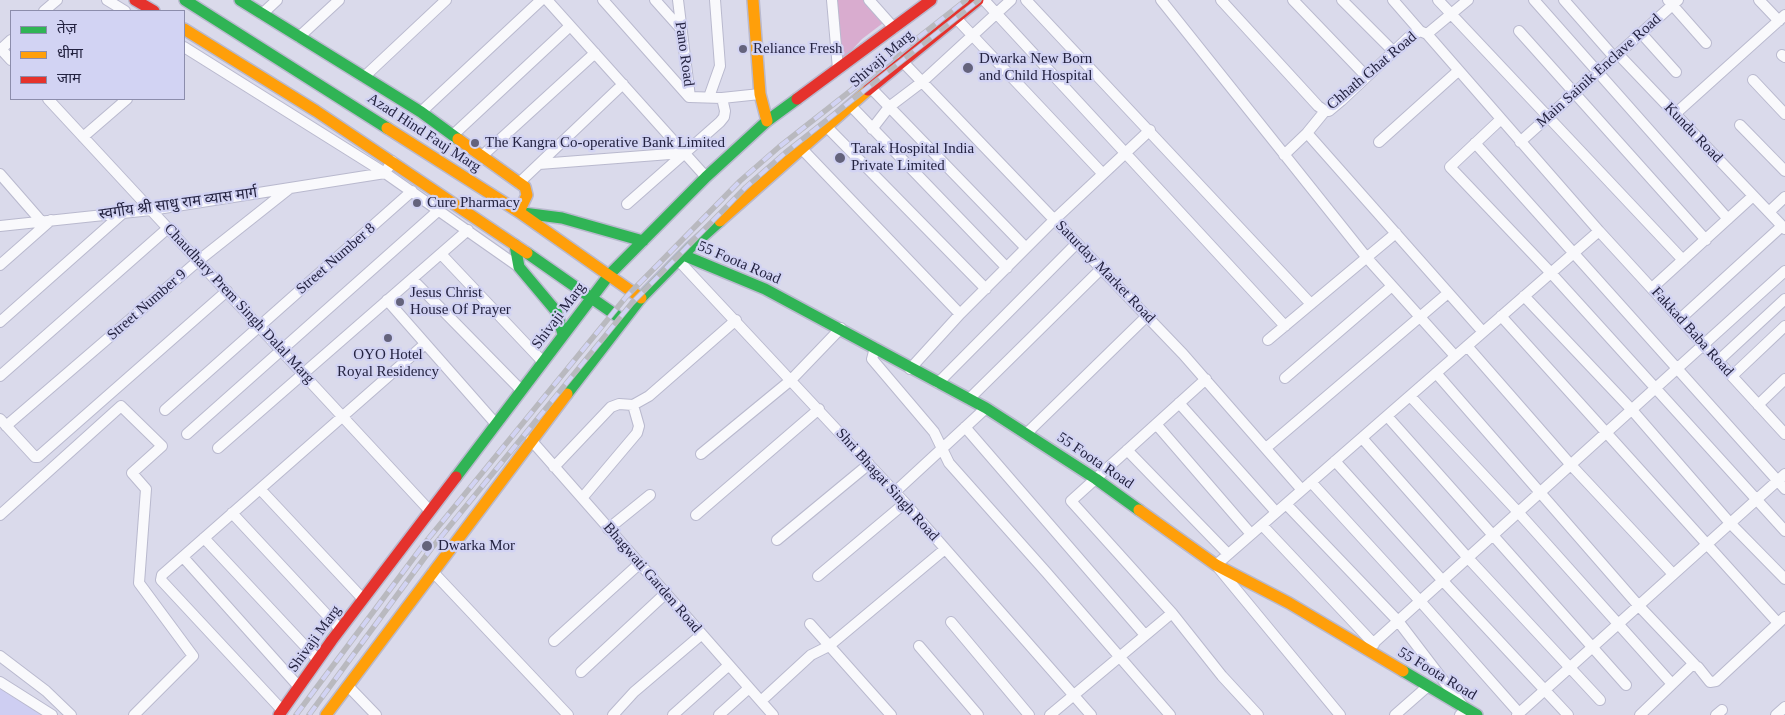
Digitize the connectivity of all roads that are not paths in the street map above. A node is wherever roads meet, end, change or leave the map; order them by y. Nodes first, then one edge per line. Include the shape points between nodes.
1 (57, 0) edge
2 (107, 0) edge
3 (135, 0) edge
4 (185, 0) edge
5 (240, 0) edge
6 (277, 0) edge
7 (339, 0) edge
8 (446, 0) edge
9 (541, 0) edge
10 (547, 0) edge
11 (603, 0) edge
12 (655, 0) edge
13 (678, 0) edge
14 (716, 0) edge
15 (753, 0) edge
16 (832, 0) edge
17 (869, 0) edge
18 (978, 0) edge
19 (984, 0) edge
20 (1010, 0) edge
21 (1026, 0) edge
22 (1161, 0) edge
23 (1221, 0) edge
24 (1293, 0) edge
25 (1342, 0) edge
26 (1393, 0) edge
27 (1438, 0) edge
28 (1468, 0) edge
29 (1534, 0) edge
30 (1564, 0) edge
31 (1759, 0) edge
32 (923, 2) edge
33 (1673, 2) edge
34 (45, 10) edge
35 (123, 10) edge
36 (152, 10) edge
37 (262, 14) junction
38 (997, 14) junction
39 (1451, 14) junction
40 (955, 17) junction
41 (1782, 18) edge
42 (570, 26) junction
43 (680, 28) junction
44 (894, 28) junction
45 (185, 30) edge
46 (1519, 31) dead end
47 (1424, 33) junction
48 (1640, 33) junction
49 (299, 36) junction
50 (973, 36) junction
51 (10, 41) edge
52 (1706, 43) dead end
53 (0, 49) edge
54 (185, 49) edge
55 (1393, 52) junction
56 (594, 53) junction
57 (1616, 55) junction
58 (10, 59) edge
59 (902, 61) junction
60 (838, 69) junction
61 (1458, 71) junction
62 (1676, 72) dead end
63 (1596, 73) junction
64 (1366, 76) junction
65 (364, 77) junction
66 (1753, 80) dead end
67 (922, 82) junction
68 (623, 84) junction
69 (871, 88) junction
70 (1574, 93) junction
71 (760, 94) junction
72 (690, 97) junction
73 (709, 97) junction
74 (722, 98) junction
75 (49, 100) edge
76 (126, 100) edge
77 (851, 106) junction
78 (890, 107) junction
79 (1325, 111) junction
80 (421, 112) junction
81 (1675, 114) junction
82 (1785, 114) edge
83 (1549, 116) junction
84 (1500, 120) junction
85 (767, 121) junction
86 (1740, 125) dead end
87 (827, 127) junction
88 (872, 129) junction
89 (1150, 130) junction
90 (1308, 132) junction
91 (453, 135) junction
92 (83, 137) junction
93 (1379, 142) dead end
94 (1520, 142) junction
95 (1475, 143) junction
96 (802, 149) junction
97 (683, 153) junction
98 (1126, 153) junction
99 (1284, 155) junction
100 (482, 156) junction
101 (392, 161) junction
102 (539, 164) junction
103 (1785, 171) edge
104 (385, 173) junction
105 (0, 174) edge
106 (1104, 174) junction
107 (706, 177) junction
108 (519, 183) junction
109 (291, 188) junction
110 (412, 191) junction
111 (1753, 196) junction
112 (1785, 198) edge
113 (627, 204) dead end
114 (152, 210) junction
115 (439, 210) junction
116 (519, 212) junction
117 (1769, 212) junction
118 (123, 213) junction
119 (1055, 219) junction
120 (1728, 219) junction
121 (46, 221) junction
122 (0, 226) edge
123 (1783, 227) edge
124 (168, 228) junction
125 (468, 230) junction
126 (1599, 231) junction
127 (1396, 233) junction
128 (1706, 240) junction
129 (643, 241) junction
130 (1077, 243) junction
131 (515, 244) junction
132 (1026, 248) junction
133 (1573, 253) junction
134 (440, 254) junction
135 (680, 258) junction
136 (1367, 258) junction
137 (1683, 260) junction
138 (198, 261) junction
139 (0, 265) edge
140 (519, 267) junction
141 (1007, 268) junction
142 (1102, 268) junction
143 (1785, 271) edge
144 (1551, 273) junction
145 (609, 276) junction
146 (412, 278) junction
147 (1392, 286) junction
148 (1652, 288) junction
149 (986, 289) junction
150 (227, 291) junction
151 (1448, 293) junction
152 (1524, 296) junction
153 (590, 298) junction
154 (641, 298) junction
155 (1785, 299) edge
156 (386, 300) junction
157 (1311, 304) junction
158 (960, 314) junction
159 (1147, 316) junction
160 (1501, 316) junction
161 (1420, 317) junction
162 (1680, 319) junction
163 (623, 320) junction
164 (736, 320) junction
165 (0, 322) edge
166 (259, 326) junction
167 (1285, 326) junction
168 (1785, 326) edge
169 (841, 328) junction
170 (1483, 332) junction
171 (564, 334) junction
172 (1268, 340) dead end
173 (425, 344) junction
174 (1703, 345) junction
175 (1467, 346) junction
176 (875, 348) junction
177 (281, 349) junction
178 (1455, 356) junction
179 (1718, 360) junction
180 (543, 362) junction
181 (1678, 368) junction
182 (910, 369) junction
183 (302, 372) junction
184 (1436, 373) junction
185 (0, 376) edge
186 (1732, 376) junction
187 (1285, 378) dead end
188 (1206, 379) junction
189 (1785, 379) edge
190 (791, 380) junction
191 (938, 383) junction
192 (1656, 388) junction
193 (521, 390) junction
194 (1410, 396) junction
195 (969, 399) junction
196 (1179, 403) junction
197 (633, 405) junction
198 (1758, 405) junction
199 (986, 408) junction
200 (819, 409) junction
201 (165, 410) dead end
202 (1632, 410) junction
203 (343, 416) junction
204 (1387, 416) junction
205 (3, 422) edge
206 (496, 424) junction
207 (1156, 424) junction
208 (965, 427) junction
209 (1784, 431) edge
210 (187, 434) dead end
211 (1026, 434) junction
212 (1605, 434) junction
213 (1362, 438) junction
214 (531, 440) junction
215 (218, 448) dead end
216 (942, 448) junction
217 (1266, 448) junction
218 (1127, 450) junction
219 (701, 454) dead end
220 (1336, 460) junction
221 (869, 464) junction
222 (1571, 465) junction
223 (554, 467) junction
224 (1781, 477) edge
225 (1096, 478) junction
226 (1311, 482) junction
227 (260, 489) junction
228 (1785, 489) edge
229 (1302, 490) junction
230 (895, 492) junction
231 (1540, 493) junction
232 (650, 495) dead end
233 (583, 497) junction
234 (1756, 499) junction
235 (905, 503) junction
236 (1286, 504) junction
237 (430, 511) junction
238 (1276, 512) junction
239 (1518, 512) junction
240 (232, 513) junction
241 (696, 514) dead end
242 (0, 515) edge
243 (1730, 523) junction
244 (1262, 525) junction
245 (608, 529) junction
246 (1785, 531) edge
247 (1251, 534) junction
248 (1493, 536) junction
249 (204, 538) junction
250 (777, 540) dead end
251 (1707, 543) junction
252 (945, 549) junction
253 (1228, 554) junction
254 (183, 556) junction
255 (1468, 558) junction
256 (639, 564) junction
257 (1216, 565) junction
258 (433, 572) junction
259 (1672, 574) junction
260 (818, 576) dead end
261 (1785, 579) edge
262 (1442, 581) junction
263 (665, 594) junction
264 (363, 599) junction
265 (1420, 601) junction
266 (1638, 605) junction
267 (1172, 613) junction
268 (1782, 620) edge
269 (1398, 621) junction
270 (952, 622) dead end
271 (810, 624) dead end
272 (1617, 624) junction
273 (340, 629) junction
274 (701, 635) junction
275 (1145, 635) junction
276 (554, 641) dead end
277 (829, 646) junction
278 (919, 646) dead end
279 (1370, 646) junction
280 (1592, 647) junction
281 (0, 656) edge
282 (1118, 657) junction
283 (318, 660) junction
284 (729, 665) junction
285 (1695, 665) junction
286 (1568, 668) junction
287 (580, 672) dead end
288 (0, 682) edge
289 (1672, 684) junction
290 (1626, 685) dead end
291 (348, 686) junction
292 (1428, 686) junction
293 (299, 687) junction
294 (749, 688) junction
295 (1545, 690) junction
296 (1072, 694) junction
297 (1600, 700) dead end
298 (761, 701) junction
299 (1785, 706) edge
300 (1463, 712) edge
301 (280, 713) edge
302 (886, 713) edge
303 (1518, 714) edge
304 (52, 715) edge
305 (71, 715) edge
306 (134, 715) edge
307 (326, 715) edge
308 (376, 715) edge
309 (568, 715) edge
310 (612, 715) edge
311 (673, 715) edge
312 (719, 715) edge
313 (773, 715) edge
314 (978, 715) edge
315 (1029, 715) edge
316 (1050, 715) edge
317 (1091, 715) edge
318 (1170, 715) edge
319 (1258, 715) edge
320 (1340, 715) edge
321 (1396, 715) edge
322 (1477, 715) edge
323 (1568, 715) edge
324 (1640, 715) edge
325 (1776, 715) edge

1 - 34 street
2 - 35 street
3 - 36 main road
4 - 116 main road, Azad Hind Fauj Marg
5 - 37 main road
6 - 37 street
7 - 49 street
8 - 65 street
9 - 80 street
10 - 42 street
11 - 72 street
12 - 43 street
13 - 43 street, Pano Road
14 - 73 street via 720,66
15 - 71 main road
16 - 60 street
17 - 44 street
18 - 40 main road, Shivaji Marg
19 - 38 street
20 - 38 street
21 - 89 street
22 - 99 street
23 - 79 street
24 - 64 street
25 - 55 street
26 - 47 street, Fakkad Baba Road
27 - 39 street
28 - 39 street, Chhath Ghat Road
29 - 63 street
30 - 57 street, Kundu Road
31 - 41 street
32 - 44 main road, Shivaji Marg
33 - 48 street, Main Sainik Enclave Road
33 - 52 street
37 - 49 main road
38 - 50 street
38 - 98 street
39 - 47 street, Chhath Ghat Road
39 - 83 street
40 - 50 street
40 - 59 main road, Shivaji Marg
41 - 81 street
42 - 56 street
42 - 91 street
43 - 72 street, Pano Road
44 - 60 main road, Shivaji Marg
45 - 101 main road
46 - 70 street
47 - 55 street, Chhath Ghat Road via 1410,37
47 - 61 street, Fakkad Baba Road
48 - 57 street, Main Sainik Enclave Road
48 - 62 street
49 - 65 main road
50 - 67 street
50 - 106 street
51 - 53 street
53 - 58 street
54 - 104 street
55 - 64 street, Chhath Ghat Road
56 - 68 street
56 - 100 street
57 - 63 street, Main Sainik Enclave Road
57 - 81 street, Kundu Road
59 - 67 street, Saturday Market Road
59 - 69 main road, Shivaji Marg
60 - 85 main road, Shivaji Marg
61 - 84 street, Fakkad Baba Road
61 - 93 street
63 - 70 street, Main Sainik Enclave Road
63 - 120 street
64 - 79 street, Chhath Ghat Road via 1333,108
65 - 80 main road
66 - 82 street
67 - 78 street
67 - 119 street, Saturday Market Road
68 - 97 street
68 - 102 street
69 - 77 main road, Shivaji Marg
69 - 78 street
70 - 83 street, Main Sainik Enclave Road
70 - 128 street
71 - 74 street, Pano Road
71 - 85 main road
72 - 73 street, Pano Road
73 - 74 street, Pano Road
74 - 97 street via 724,117
75 - 92 street, Chaudhary Prem Singh Dalal Marg
76 - 92 street
77 - 87 main road, Shivaji Marg
77 - 88 street
78 - 88 street
78 - 132 street
79 - 90 street, Chhath Ghat Road
80 - 91 main road
81 - 111 street, Kundu Road
83 - 94 street, Main Sainik Enclave Road
83 - 137 street
84 - 94 street, Fakkad Baba Road
84 - 95 street
85 - 107 main road, Shivaji Marg
86 - 103 street
87 - 96 main road, Shivaji Marg
87 - 149 street
88 - 141 street
89 - 98 street
89 - 157 street
90 - 99 street, Chhath Ghat Road
90 - 127 street
91 - 100 main road
92 - 114 street, Chaudhary Prem Singh Dalal Marg
94 - 126 street, Fakkad Baba Road
95 - 133 street
95 - 144 street via 1450,167
96 - 135 main road, Shivaji Marg
96 - 158 street
97 - 102 street
97 - 107 street
97 - 113 street
98 - 106 street
98 - 167 street
99 - 136 street
100 - 108 main road
101 - 104 street
101 - 131 main road
102 - 108 street
104 - 109 street, स्वर्गीय श्री साधु राम व्यास मार्ग
104 - 110 street
105 - 121 street
106 - 119 street
107 - 129 main road, Shivaji Marg
108 - 116 main road via 525,187 527,195
109 - 114 street, स्वर्गीय श्री साधु राम व्यास मार्ग
109 - 138 street, Street Number 9
110 - 115 street
110 - 166 street, Street Number 8
111 - 117 street, Kundu Road
111 - 120 street
112 - 117 street
114 - 118 street, स्वर्गीय श्री साधु राम व्यास मार्ग
114 - 124 street, Chaudhary Prem Singh Dalal Marg
115 - 125 street
115 - 177 street
116 - 129 main road via 562,218
116 - 145 main road, Azad Hind Fauj Marg
117 - 123 street, Kundu Road
118 - 121 street, स्वर्गीय श्री साधु राम व्यास मार्ग
118 - 165 street
119 - 130 street, Saturday Market Road
119 - 132 street
120 - 128 street
121 - 122 street, स्वर्गीय श्री साधु राम व्यास मार्ग
121 - 139 street
123 - 162 street
124 - 138 street, Chaudhary Prem Singh Dalal Marg
124 - 185 street
125 - 134 street
125 - 140 street
126 - 133 street
126 - 148 street, Fakkad Baba Road
127 - 136 street
127 - 151 street
128 - 137 street
129 - 145 main road, Shivaji Marg
130 - 142 street, Saturday Market Road
130 - 191 street
131 - 140 main road
131 - 153 main road
132 - 141 street
133 - 144 street
133 - 181 street
134 - 146 street
134 - 180 street
135 - 154 main road, Shivaji Marg
135 - 164 street, Shri Bhagat Singh Road
135 - 169 main road, 55 Foota Road via 765,289
136 - 147 street
136 - 157 street
137 - 148 street
138 - 150 street, Chaudhary Prem Singh Dalal Marg
138 - 205 street, Street Number 9
140 - 171 main road via 556,312
141 - 149 street
142 - 159 street, Saturday Market Road
142 - 195 street
143 - 174 street
144 - 152 street
144 - 192 street
145 - 153 main road, Shivaji Marg
145 - 154 main road, Azad Hind Fauj Marg
146 - 156 street
146 - 193 street
147 - 161 street
147 - 187 street
148 - 162 street, Fakkad Baba Road
149 - 158 street
150 - 166 street, Chaudhary Prem Singh Dalal Marg
150 - 205 street via 38,457
151 - 161 street
151 - 170 street
152 - 160 street
152 - 202 street
153 - 163 main road
153 - 171 main road, Shivaji Marg
154 - 163 main road, Shivaji Marg
155 - 179 street
156 - 173 street
156 - 183 street
157 - 167 street
158 - 182 street
159 - 188 street, Saturday Market Road
159 - 211 street
160 - 170 street
160 - 212 street
161 - 178 street
161 - 217 street
162 - 174 street, Fakkad Baba Road
163 - 214 main road, Shivaji Marg
164 - 190 street, Shri Bhagat Singh Road
164 - 197 street via 649,396
166 - 177 street, Chaudhary Prem Singh Dalal Marg
166 - 201 street, Street Number 8
167 - 172 street
168 - 186 street
169 - 176 main road, 55 Foota Road
169 - 190 street
170 - 175 street
171 - 180 main road, Shivaji Marg
173 - 203 street
173 - 206 street
174 - 179 street, Fakkad Baba Road
174 - 181 street
175 - 178 street
175 - 222 street
176 - 182 main road, 55 Foota Road
176 - 216 street via 872,359 934,432
177 - 183 street, Chaudhary Prem Singh Dalal Marg
177 - 210 street
178 - 184 street
179 - 186 street, Fakkad Baba Road
180 - 193 main road, Shivaji Marg
181 - 192 street
181 - 224 street
182 - 191 main road, 55 Foota Road
183 - 203 street, Chaudhary Prem Singh Dalal Marg
183 - 215 street
184 - 194 street
184 - 231 street
186 - 198 street, Fakkad Baba Road
188 - 196 street
188 - 217 street, Saturday Market Road
189 - 198 street
190 - 200 street, Shri Bhagat Singh Road
190 - 219 street
191 - 195 main road, 55 Foota Road
192 - 202 street
192 - 234 street
193 - 206 main road, Shivaji Marg
194 - 204 street
194 - 239 street
195 - 199 main road, 55 Foota Road
196 - 207 street
196 - 238 street
197 - 223 street via 611,407
197 - 233 street via 639,426 637,433
198 - 209 street, Fakkad Baba Road
199 - 208 street
199 - 211 main road, 55 Foota Road
200 - 221 street, Shri Bhagat Singh Road
200 - 241 street
202 - 212 street
202 - 243 street
203 - 227 street
203 - 237 street, Chaudhary Prem Singh Dalal Marg
204 - 213 street
204 - 248 street
206 - 237 main road, Shivaji Marg
207 - 218 street
207 - 247 street
208 - 216 street
208 - 275 street
211 - 225 main road, 55 Foota Road
212 - 222 street
212 - 251 street
213 - 220 street
213 - 255 street
214 - 223 street, Bhagwati Garden Road
214 - 258 main road, Shivaji Marg
216 - 230 street
216 - 282 street via 949,463
217 - 229 street, Saturday Market Road
218 - 225 street
218 - 253 street
220 - 226 street
220 - 262 street
221 - 230 street, Shri Bhagat Singh Road
221 - 250 street
222 - 231 street
222 - 259 street
223 - 233 street, Bhagwati Garden Road
224 - 228 street
224 - 234 street
225 - 257 main road, 55 Foota Road
225 - 267 street via 1071,501
226 - 229 street
226 - 265 street
227 - 240 street
227 - 264 street
229 - 236 street
230 - 235 street, Shri Bhagat Singh Road
231 - 239 street
231 - 266 street
232 - 245 street
233 - 245 street, Bhagwati Garden Road
234 - 243 street
234 - 246 street
235 - 252 street, Shri Bhagat Singh Road
235 - 260 street
236 - 238 street
236 - 269 street
237 - 264 main road, Shivaji Marg
238 - 244 street
239 - 248 street
239 - 272 street
240 - 249 street
240 - 273 street
242 - 306 street via 121,406 162,446 132,473 146,489 139,583 193,656
243 - 251 street
243 - 261 street
244 - 247 street
244 - 279 street
245 - 256 street, Bhagwati Garden Road
247 - 253 street
248 - 255 street
248 - 280 street
249 - 254 street
249 - 283 street
251 - 259 street
251 - 268 street
252 - 277 street
252 - 296 street, Shri Bhagat Singh Road
253 - 257 street
254 - 293 street
254 - 301 street via 162,574 161,580
255 - 262 street
255 - 286 street
256 - 263 street, Bhagwati Garden Road
256 - 276 street
257 - 279 main road, 55 Foota Road
257 - 320 street
258 - 291 main road, Shivaji Marg
258 - 309 street
259 - 266 street
262 - 265 street
262 - 295 street
263 - 274 street, Bhagwati Garden Road
263 - 287 street
264 - 273 main road, Shivaji Marg
265 - 269 street
265 - 303 street
266 - 272 street
266 - 285 street
267 - 275 street
267 - 319 street
268 - 285 street via 1716,681 1710,682
269 - 279 street
269 - 300 street
270 - 315 street
271 - 277 street
272 - 280 street
272 - 289 street
273 - 283 main road, Shivaji Marg
274 - 284 street, Bhagwati Garden Road
274 - 310 street
275 - 282 street
277 - 298 street via 811,655
277 - 302 street
278 - 314 street
279 - 292 main road, 55 Foota Road
280 - 286 street
280 - 290 street
281 - 305 street
282 - 296 street
282 - 318 street
283 - 293 main road, Shivaji Marg
284 - 294 street, Bhagwati Garden Road
284 - 311 street
285 - 289 street
286 - 295 street
286 - 297 street
288 - 304 street
289 - 324 street
291 - 307 main road, Shivaji Marg
291 - 308 street
292 - 300 main road, 55 Foota Road
292 - 321 street
293 - 301 main road, Shivaji Marg
294 - 298 street, Bhagwati Garden Road
294 - 312 street
295 - 303 street
295 - 323 street
296 - 316 street
296 - 317 street, Shri Bhagat Singh Road
298 - 313 street, Bhagwati Garden Road
299 - 325 street
300 - 322 main road, 55 Foota Road

